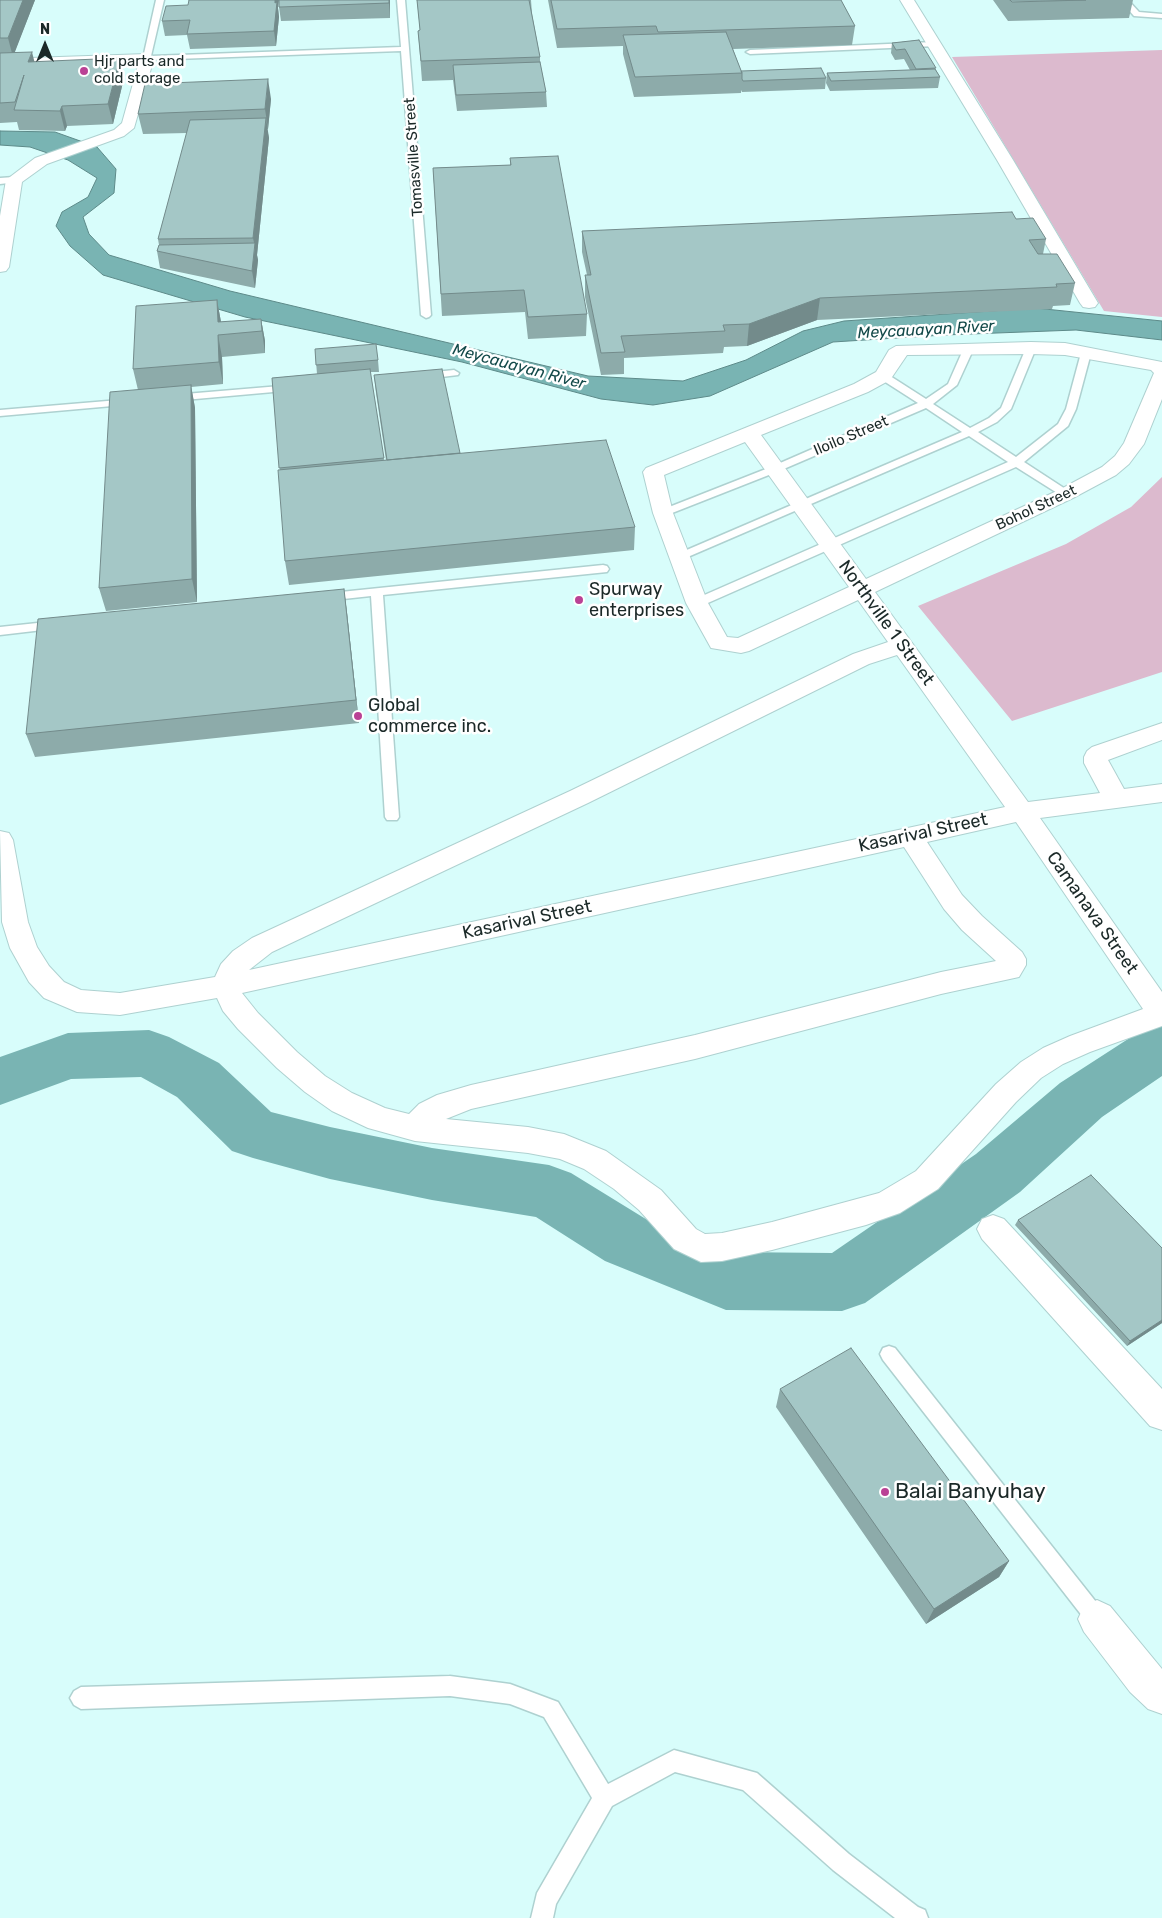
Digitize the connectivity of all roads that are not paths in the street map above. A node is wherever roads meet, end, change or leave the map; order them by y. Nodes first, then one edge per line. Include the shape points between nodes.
1 (160, 0) edge
2 (401, 0) edge
3 (907, 0) edge
4 (1124, 0) edge
5 (1162, 16) edge
6 (934, 44) junction
7 (405, 49) junction
8 (750, 52) edge
9 (147, 58) junction
10 (0, 63) edge
11 (7, 181) edge
12 (0, 267) edge
13 (1089, 303) dead end
14 (426, 315) dead end
15 (1031, 348) junction
16 (968, 350) junction
17 (1086, 353) junction
18 (1160, 371) edge
19 (454, 373) dead end
20 (883, 376) junction
21 (414, 377) edge
22 (306, 386) edge
23 (158, 399) edge
24 (138, 401) edge
25 (926, 404) junction
26 (0, 413) edge
27 (970, 432) junction
28 (749, 433) junction
29 (1017, 462) junction
30 (775, 469) junction
31 (1066, 494) junction
32 (800, 504) junction
33 (663, 513) junction
34 (830, 546) junction
35 (679, 557) junction
36 (603, 569) dead end
37 (862, 589) junction
38 (377, 592) junction
39 (317, 598) edge
40 (697, 603) junction
41 (70, 624) edge
42 (0, 631) edge
43 (902, 645) junction
44 (1162, 731) edge
45 (1162, 793) edge
46 (1116, 798) junction
47 (1022, 812) junction
48 (392, 816) dead end
49 (910, 836) junction
50 (0, 840) edge
51 (7, 923) edge
52 (225, 986) junction
53 (1162, 1014) edge
54 (415, 1128) junction
55 (993, 1229) dead end
56 (889, 1354) dead end
57 (1162, 1414) edge
58 (1097, 1619) joint
59 (1162, 1694) edge
60 (80, 1698) dead end
61 (604, 1798) junction
62 (542, 1918) edge
63 (917, 1918) edge

1 - 9 lane
2 - 7 lane, Tomasville Street
3 - 6 street
4 - 5 lane via 1137,14
6 - 8 lane
6 - 13 street
7 - 9 lane
7 - 14 lane, Tomasville Street
9 - 10 street
9 - 11 street via 129,125 119,133 41,161
11 - 12 street
15 - 16 street
15 - 17 street
15 - 27 lane via 1006,409
16 - 20 street via 903,350 896,354
16 - 25 lane, Iloilo Street via 952,385
17 - 18 street
17 - 29 lane via 1071,409 1063,426
18 - 31 street, Bohol Street via 1134,444 1122,460 1109,471
19 - 21 lane
20 - 25 lane
20 - 28 street via 854,392
22 - 23 lane
24 - 26 lane
25 - 27 lane
25 - 30 lane, Iloilo Street
27 - 29 lane
27 - 32 lane
28 - 30 street, Northville 1 Street
28 - 33 street via 653,472
29 - 31 lane
29 - 34 lane
30 - 32 street, Northville 1 Street
30 - 33 lane, Iloilo Street
31 - 37 street, Bohol Street
32 - 34 street, Northville 1 Street
32 - 35 lane
33 - 35 street
34 - 37 street, Northville 1 Street
34 - 40 lane
35 - 40 street
36 - 38 lane
37 - 40 street, Bohol Street via 741,646 719,643
37 - 43 street, Northville 1 Street
38 - 39 lane
38 - 48 lane
41 - 42 lane
43 - 47 street, Northville 1 Street
43 - 52 street via 861,659 579,797 271,941 243,958 231,972
44 - 46 street via 1096,757 1096,763
45 - 46 street, Kasarival Street
46 - 47 street, Kasarival Street
47 - 49 street, Kasarival Street
47 - 53 street, Camanava Street
49 - 52 street, Kasarival Street
49 - 54 street via 953,902 1012,959 1008,969 695,1047 471,1097 430,1113
50 - 51 street, Kasarival Street
51 - 52 street, Kasarival Street via 39,974 54,990 77,1001 120,1004
52 - 54 street via 248,1022 315,1084 342,1102 378,1119
53 - 54 street via 1080,1044 1031,1070 927,1180 896,1199 866,1211 722,1247 701,1248 685,1239 650,1200 625,1180 595,1160 564,1147
55 - 57 street
56 - 58 lane
58 - 59 street via 1144,1678
60 - 61 lane via 450,1686 510,1694 551,1708
61 - 62 lane via 544,1901
61 - 63 lane via 674,1762 749,1781 841,1862

